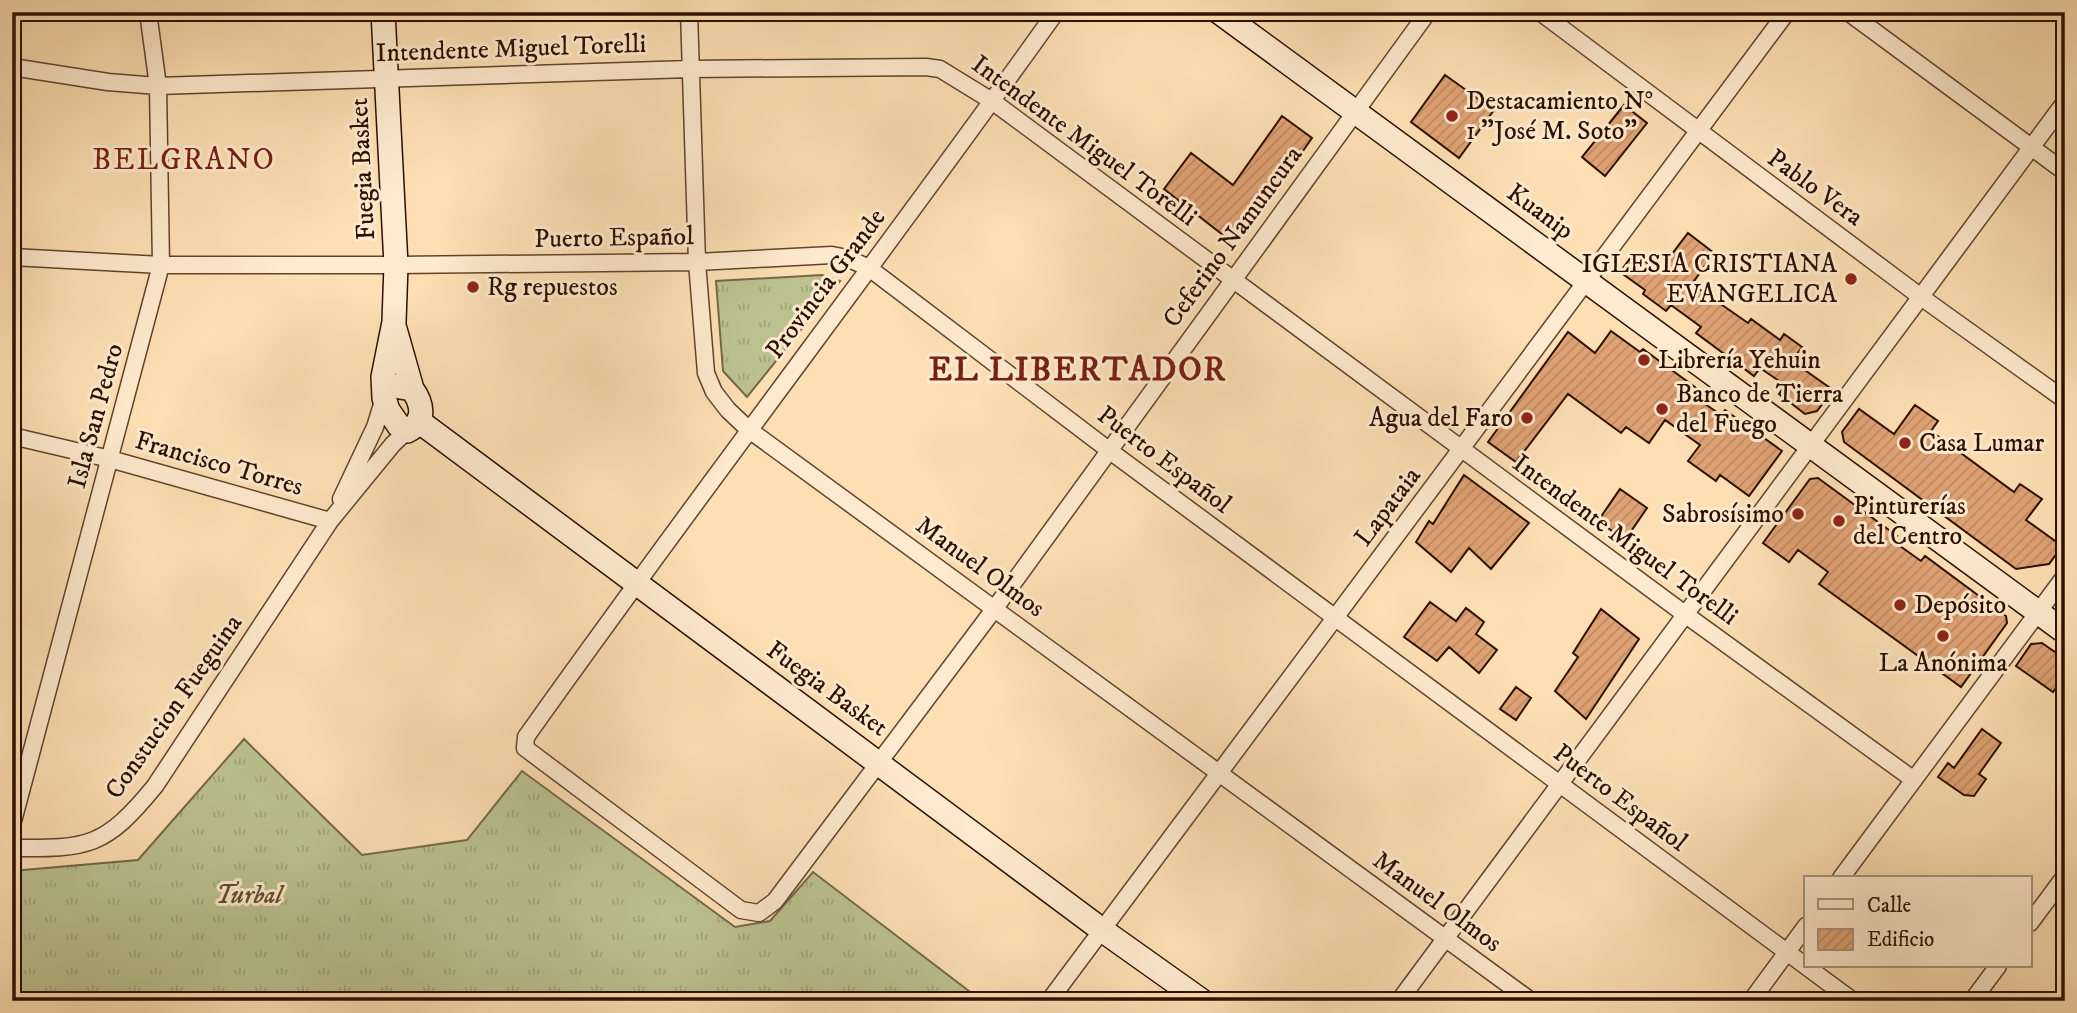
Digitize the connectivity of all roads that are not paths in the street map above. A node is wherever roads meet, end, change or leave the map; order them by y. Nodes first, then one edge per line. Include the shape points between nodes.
1 (148, 12) edge
2 (383, 12) edge
3 (689, 12) edge
4 (1056, 12) edge
5 (1219, 12) edge
6 (1428, 12) edge
7 (1540, 12) edge
8 (1787, 12) edge
9 (1848, 12) edge
10 (12, 67) edge
11 (690, 69) junction
12 (386, 77) junction
13 (158, 86) junction
14 (992, 101) junction
15 (2065, 102) edge
16 (1355, 112) junction
17 (1698, 132) junction
18 (2031, 147) junction
19 (2065, 172) edge
20 (12, 257) edge
21 (697, 262) junction
22 (161, 265) junction
23 (396, 265) junction
24 (869, 268) junction
25 (1233, 278) junction
26 (1586, 281) junction
27 (1921, 297) junction
28 (394, 322) junction
29 (412, 389) junction
30 (384, 395) junction
31 (2065, 400) edge
32 (414, 427) junction
33 (748, 429) junction
34 (12, 436) edge
35 (1812, 446) junction
36 (1462, 450) junction
37 (1110, 451) junction
38 (110, 459) junction
39 (330, 521) junction
40 (2065, 576) edge
41 (635, 583) junction
42 (995, 608) junction
43 (2038, 612) junction
44 (1686, 615) junction
45 (1335, 618) junction
46 (2065, 632) edge
47 (878, 762) junction
48 (1219, 772) junction
49 (1914, 780) junction
50 (1561, 784) junction
51 (12, 825) edge
52 (12, 848) edge
53 (1842, 876) edge
54 (2065, 876) edge
55 (775, 901) joint
56 (2032, 920) edge
57 (1804, 929) edge
58 (1102, 930) junction
59 (1445, 939) junction
60 (1786, 952) junction
61 (1804, 965) edge
62 (1808, 968) edge
63 (1997, 968) edge
64 (1049, 1001) edge
65 (1202, 1001) edge
66 (1399, 1001) edge
67 (1531, 1001) edge
68 (1751, 1001) edge
69 (1853, 1001) edge
70 (1972, 1001) edge

1 - 13 street, Isla San Pedro
2 - 12 main road, Fuegia Basket
3 - 11 street, Manuel Olmos
4 - 14 street, Provincia Grande
5 - 16 main road, Kuanip
6 - 16 street, Ceferino Namuncura
7 - 17 street, Pablo Vera
8 - 17 street, Lapataia
9 - 18 street
10 - 13 street, Intendente Miguel Torelli
11 - 12 street, Intendente Miguel Torelli
11 - 14 street, Intendente Miguel Torelli via 926,67 940,69
11 - 21 street, Manuel Olmos
12 - 13 street, Intendente Miguel Torelli
12 - 23 main road, Fuegia Basket
13 - 22 street, Isla San Pedro
14 - 24 street, Provincia Grande
14 - 25 street, Intendente Miguel Torelli
15 - 18 street
16 - 25 street, Ceferino Namuncura
16 - 26 main road, Kuanip
17 - 26 street, Lapataia
17 - 27 street, Pablo Vera
18 - 19 street
18 - 27 street
20 - 22 street, Puerto Español
21 - 23 street, Puerto Español
21 - 24 street, Puerto Español via 832,255
21 - 33 street, Manuel Olmos via 706,373 714,392
22 - 23 street, Puerto Español
22 - 38 street, Isla San Pedro
23 - 28 main road, Fuegia Basket
24 - 33 street, Provincia Grande
24 - 37 street, Puerto Español
25 - 36 street, Intendente Miguel Torelli
25 - 37 street, Ceferino Namuncura
26 - 35 main road, Kuanip
26 - 36 street, Lapataia
27 - 31 street, Pablo Vera
27 - 35 street
28 - 29 main road, Fuegia Basket
28 - 30 main road, Fuegia Basket via 385,359
29 - 30 main road via 394,386
29 - 32 main road via 422,410
30 - 32 main road via 399,426
30 - 39 street via 375,427
32 - 39 street via 393,444
32 - 41 main road, Fuegia Basket
33 - 41 street, Provincia Grande
33 - 42 street, Manuel Olmos
34 - 38 street, Francisco Torres
35 - 43 main road, Kuanip
35 - 44 street
36 - 44 street, Intendente Miguel Torelli
36 - 45 street, Lapataia
37 - 42 street, Ceferino Namuncura
37 - 45 street, Puerto Español
38 - 39 street, Francisco Torres
38 - 51 street, Isla San Pedro
39 - 52 street, Constucion Fueguina via 133,813 93,842 63,849
40 - 43 street
41 - 47 main road, Fuegia Basket
41 - 55 street, Provincia Grande via 526,737 525,748 741,910 759,913
42 - 47 street, Ceferino Namuncura
42 - 48 street, Manuel Olmos
43 - 46 main road, Kuanip
43 - 49 street
44 - 49 street, Intendente Miguel Torelli
44 - 50 street
45 - 48 street, Lapataia
45 - 50 street, Puerto Español
47 - 55 street, Ceferino Namuncura
47 - 58 main road, Fuegia Basket
48 - 58 street, Lapataia
48 - 59 street, Manuel Olmos
49 - 53 street
50 - 59 street
50 - 60 street, Puerto Español
54 - 56 street
57 - 60 street
58 - 64 street, Lapataia
58 - 65 main road, Fuegia Basket
59 - 66 street
59 - 67 street, Manuel Olmos
60 - 61 street, Puerto Español
60 - 68 street
62 - 69 street, Puerto Español
63 - 70 street

